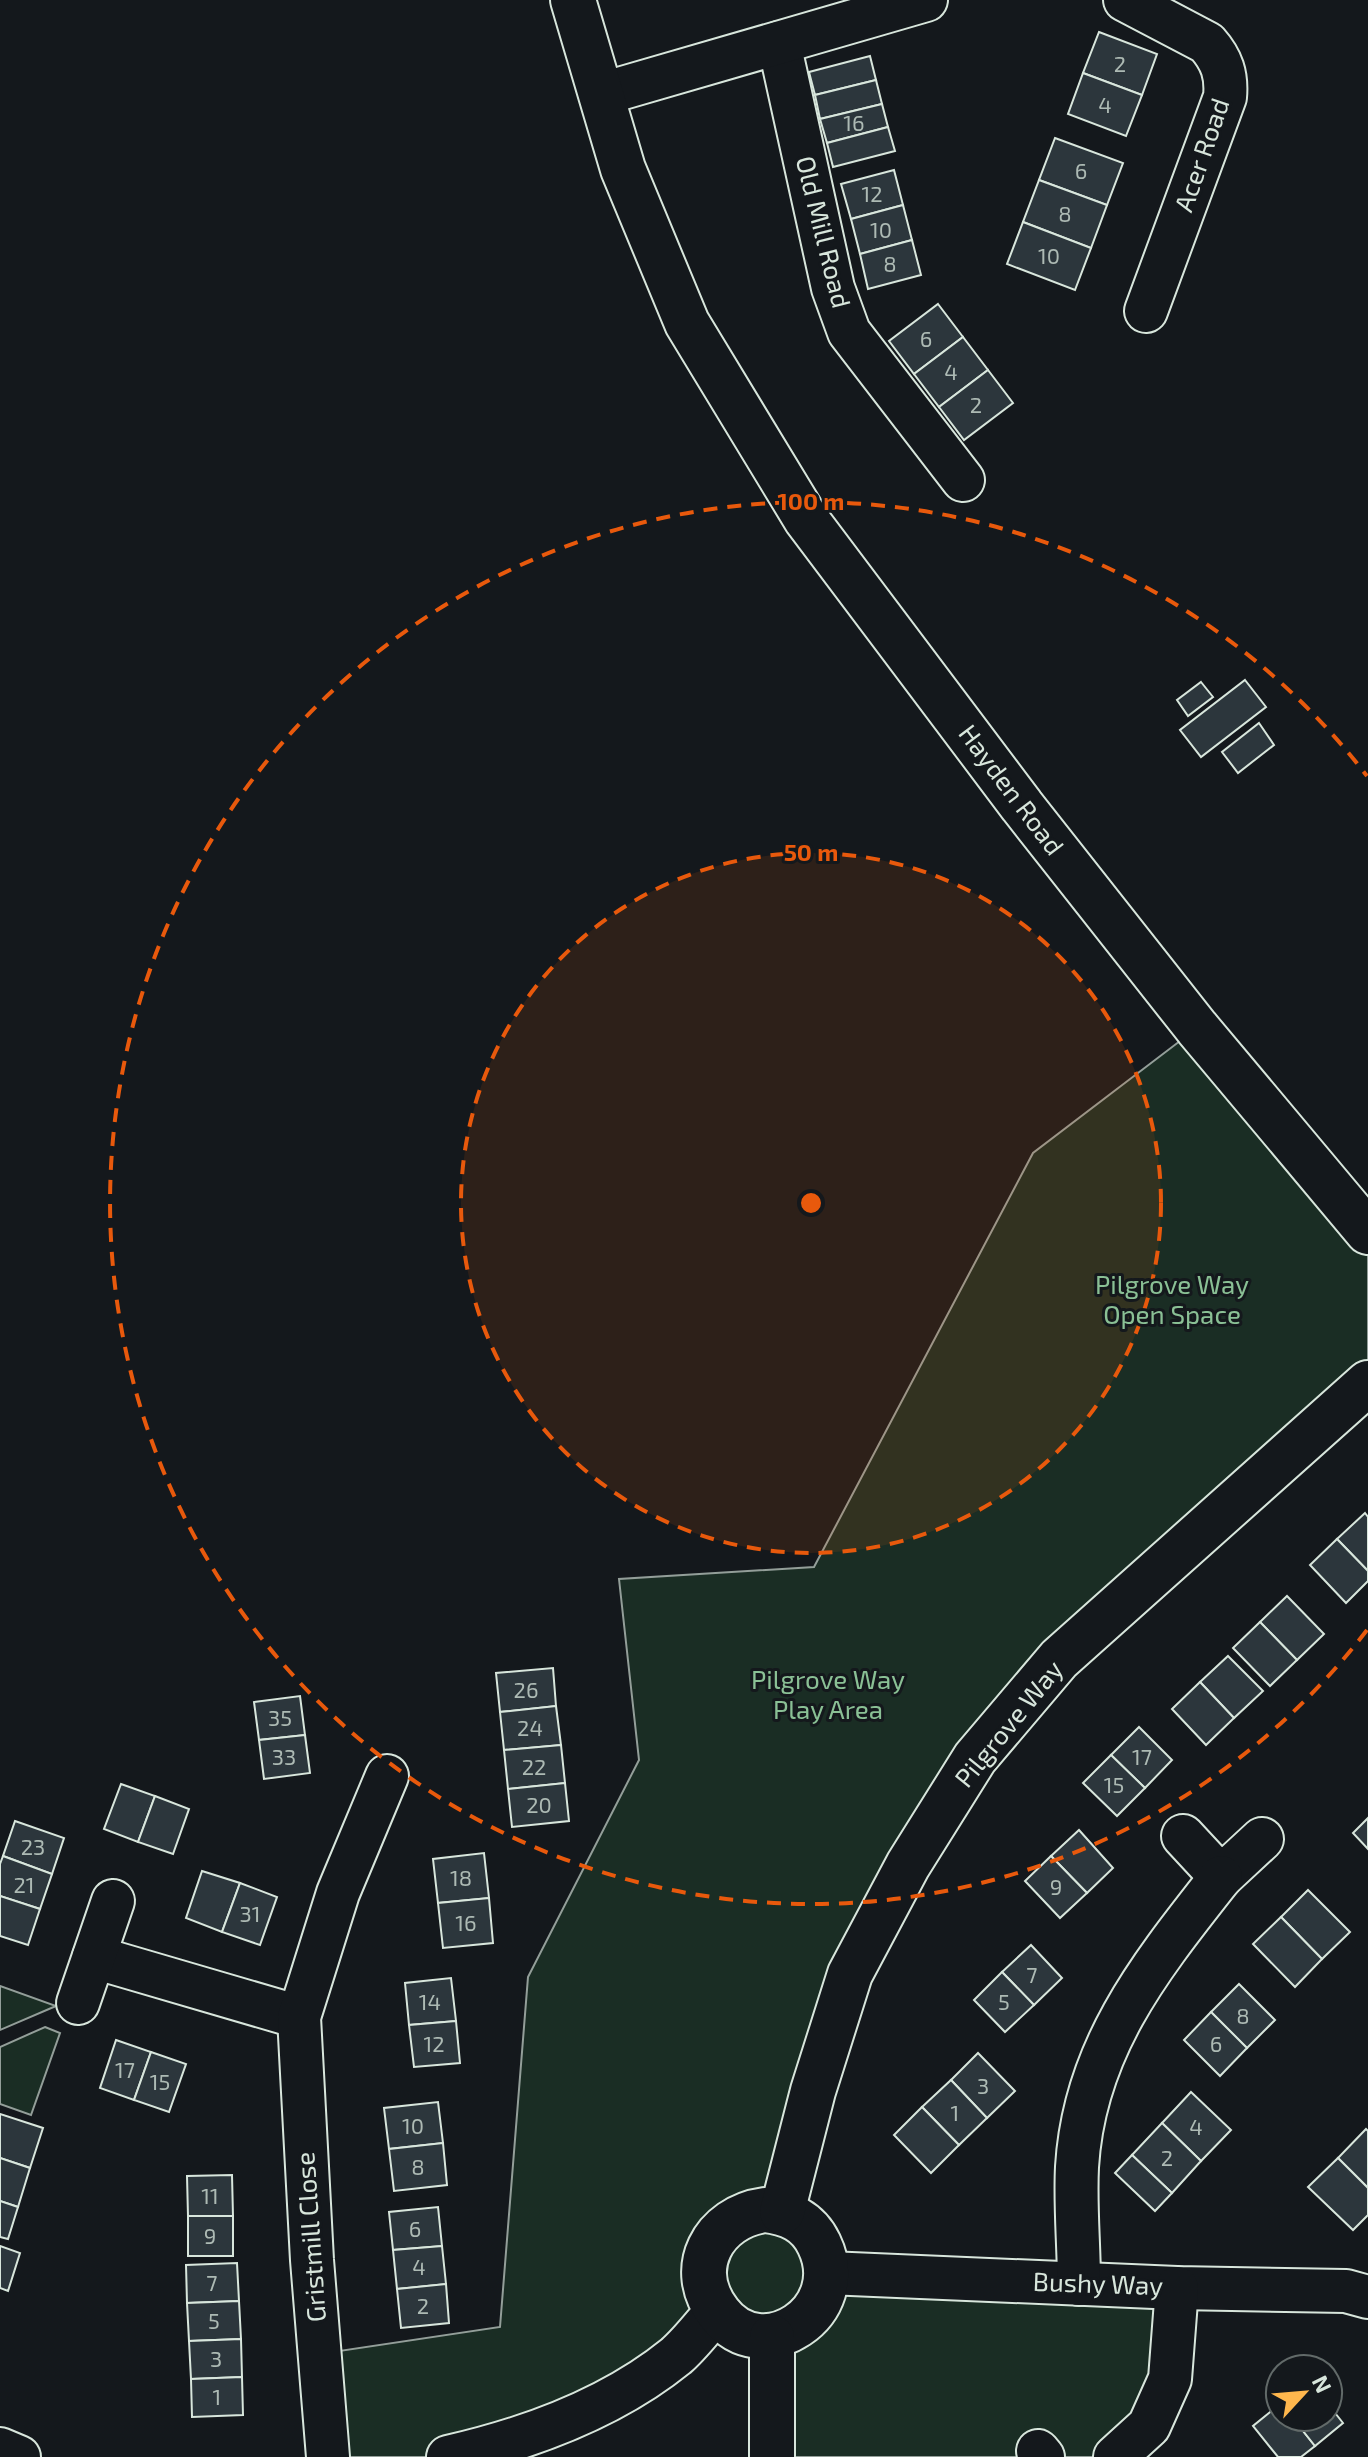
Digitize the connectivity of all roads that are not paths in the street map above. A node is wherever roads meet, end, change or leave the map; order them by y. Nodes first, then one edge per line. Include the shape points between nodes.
1 (573, 0) edge
2 (926, 0) edge
3 (1125, 0) edge
4 (779, 43) junction
5 (602, 94) junction
6 (1146, 311) dead end
7 (963, 480) dead end
8 (1368, 1232) edge
9 (1368, 1383) edge
10 (387, 1776) dead end
11 (1183, 1836) dead end
12 (1262, 1839) dead end
13 (1221, 1877) junction
14 (113, 1901) dead end
15 (94, 1957) junction
16 (78, 2003) dead end
17 (299, 2017) junction
18 (782, 2212) junction
19 (828, 2273) junction
20 (1079, 2284) junction
21 (1177, 2288) junction
22 (1368, 2297) edge
23 (717, 2311) junction
24 (772, 2337) junction
25 (0, 2449) edge
26 (19, 2457) edge
27 (328, 2457) edge
28 (448, 2457) edge
29 (772, 2457) edge
30 (1115, 2457) edge

1 - 5 street, Hayden Road
2 - 4 street
3 - 6 street, Acer Road via 1207,43 1223,66 1226,82 1225,97
4 - 5 street
4 - 7 street, Old Mill Road via 833,288 849,332
5 - 8 street, Hayden Road via 623,169 687,323 806,519 1187,1016
9 - 18 street, Pilgrove Way via 1059,1659 975,1758 908,1865 850,1974
10 - 17 street, Gristmill Close via 338,1893
11 - 13 street
12 - 13 street
13 - 20 street via 1140,1983 1103,2057 1077,2168
14 - 15 street
15 - 16 street
15 - 17 street
17 - 27 street, Gristmill Close
18 - 19 street via 814,2234
18 - 23 street via 738,2217 711,2243 704,2278
19 - 20 street, Bushy Way
19 - 24 street via 823,2297 808,2318
20 - 21 street, Bushy Way
21 - 22 street, Bushy Way via 1346,2291
21 - 30 street via 1170,2379 1149,2426
23 - 24 street via 747,2333
23 - 28 street via 677,2355 600,2403 536,2432
24 - 29 street
25 - 26 street

